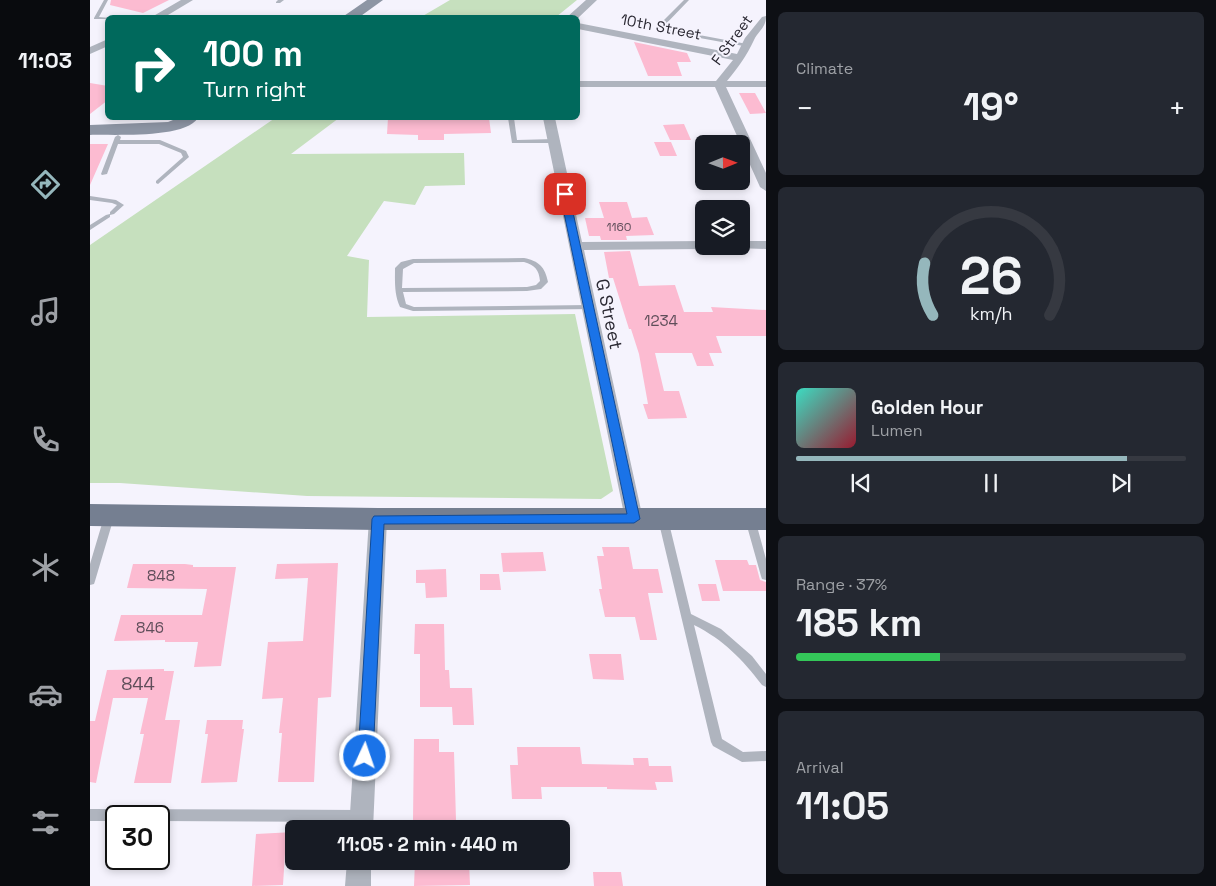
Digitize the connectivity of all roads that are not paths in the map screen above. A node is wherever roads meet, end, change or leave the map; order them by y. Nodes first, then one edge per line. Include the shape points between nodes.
1 (106, 0) edge
2 (188, 0) edge
3 (376, 0) edge
4 (592, 0) edge
5 (687, 0) edge
6 (160, 15) edge
7 (353, 15) edge
8 (575, 15) edge
9 (105, 18) edge
10 (766, 19) edge
11 (580, 26) edge
12 (105, 43) edge
13 (747, 46) junction
14 (92, 49) edge
15 (739, 58) junction
16 (580, 84) edge
17 (719, 84) junction
18 (766, 84) edge
19 (185, 120) edge
20 (511, 120) edge
21 (549, 120) edge
22 (90, 130) edge
23 (118, 136) junction
24 (554, 142) junction
25 (104, 174) dead end
26 (158, 182) dead end
27 (766, 187) edge
28 (94, 198) edge
29 (90, 204) edge
30 (90, 228) edge
31 (695, 245) edge
32 (750, 245) edge
33 (766, 245) edge
34 (576, 246) junction
35 (399, 290) junction
36 (589, 307) junction
37 (99, 515) edge
38 (758, 518) edge
39 (378, 519) junction
40 (648, 519) junction
41 (766, 576) edge
42 (90, 581) edge
43 (686, 616) junction
44 (766, 682) edge
45 (766, 756) edge
46 (90, 815) edge
47 (285, 820) edge
48 (362, 820) edge
49 (359, 870) edge
50 (358, 886) edge

1 - 9 lane via 96,18
2 - 6 street
3 - 7 street
4 - 8 street
5 - 13 lane via 658,30
10 - 13 street, F Street
11 - 15 street, 10th Street
12 - 14 street
13 - 15 street, F Street
15 - 17 street, F Street
16 - 17 street
17 - 18 street
17 - 27 street, F Street
19 - 23 street via 169,127
20 - 24 lane via 514,142
21 - 24 street, G Street
22 - 23 street
23 - 25 lane
23 - 26 lane via 160,142 184,152 186,157
24 - 34 street, G Street
28 - 29 lane
28 - 30 lane via 114,200 121,205
31 - 34 street
32 - 33 street
34 - 36 street, G Street
35 - 35 lane via 399,268 413,262 524,260 537,263 542,269 544,282 528,289
35 - 36 lane via 403,306 413,309
36 - 40 street, G Street
37 - 39 main road
37 - 42 lane
38 - 40 main road
38 - 41 lane
39 - 40 main road
39 - 48 street
40 - 43 lane
43 - 44 lane via 717,632 748,660
43 - 45 lane via 717,742 742,757
46 - 47 lane
49 - 50 street

